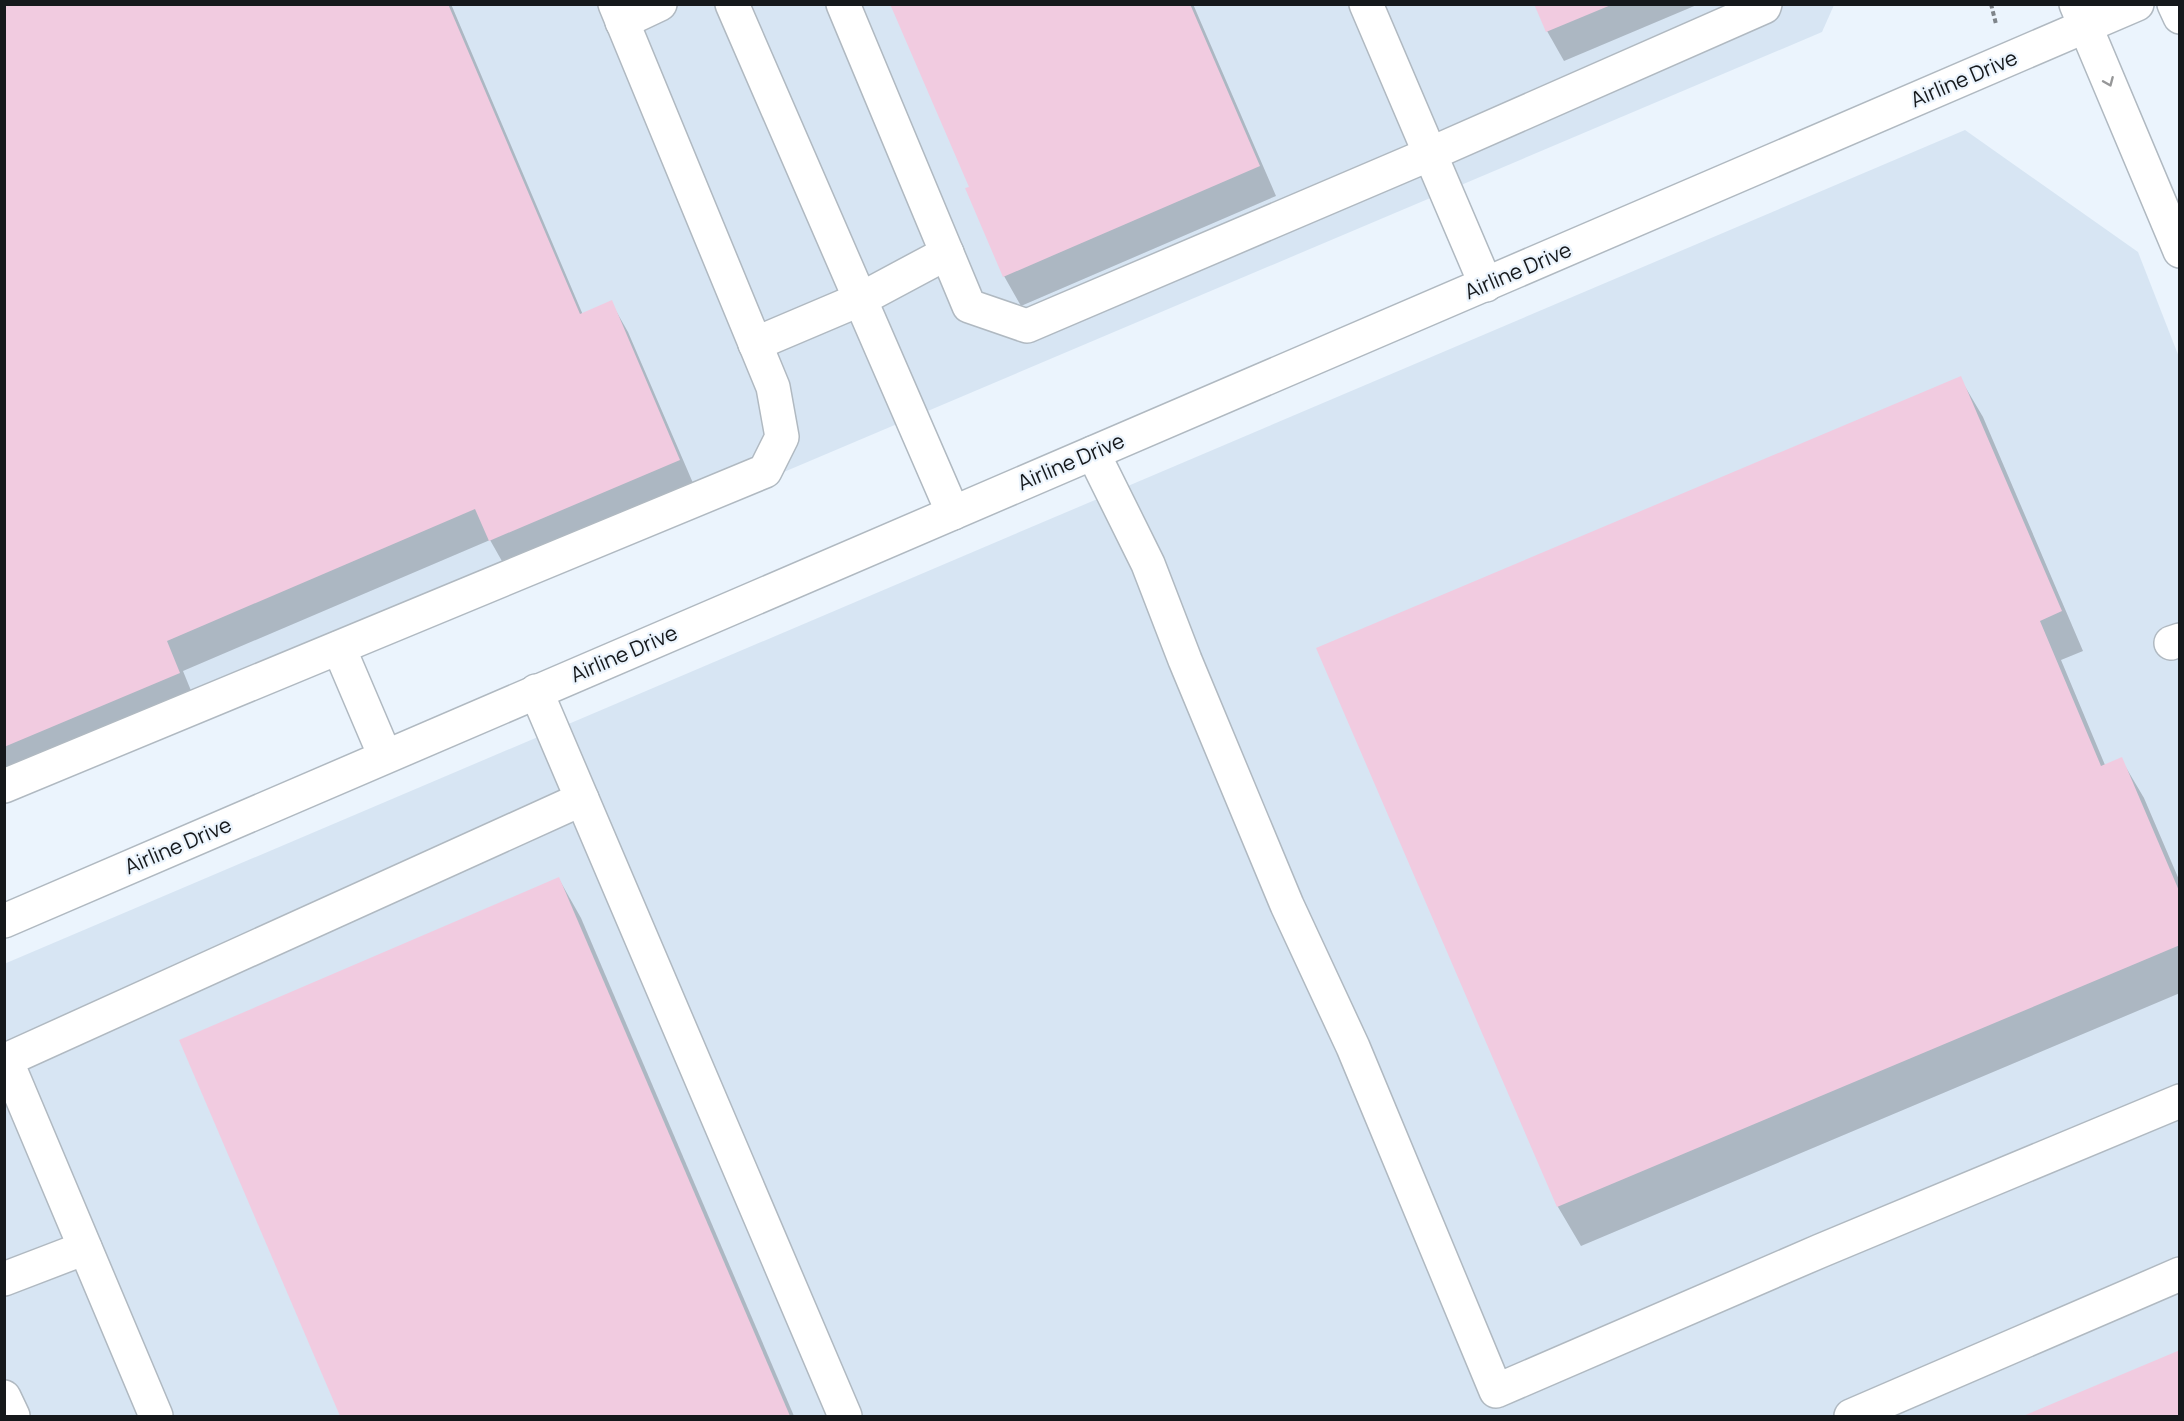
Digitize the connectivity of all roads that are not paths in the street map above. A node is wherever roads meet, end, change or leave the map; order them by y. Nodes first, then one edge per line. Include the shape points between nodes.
1 (660, 4) edge
2 (732, 4) edge
3 (843, 4) edge
4 (1366, 4) edge
5 (1766, 4) edge
6 (2138, 4) edge
7 (2174, 4) edge
8 (618, 13) edge
9 (2081, 16) edge
10 (2180, 17) edge
11 (1430, 154) junction
12 (2180, 251) edge
13 (947, 253) junction
14 (1486, 285) junction
15 (861, 299) junction
16 (755, 344) junction
17 (1093, 453) junction
18 (953, 513) junction
19 (339, 648) junction
20 (536, 691) junction
21 (385, 756) junction
22 (4, 786) edge
23 (582, 799) junction
24 (4, 921) edge
25 (2180, 1101) edge
26 (85, 1248) junction
27 (2180, 1274) edge
28 (4, 1279) edge
29 (4, 1397) edge
30 (13, 1416) edge
31 (156, 1416) edge
32 (845, 1416) edge
33 (1851, 1416) edge

1 - 8 street
2 - 15 street
3 - 13 street
4 - 11 street
5 - 11 street
6 - 9 street, Airline Drive
7 - 10 street
8 - 16 street
9 -> 12 street
9 - 14 street, Airline Drive
11 - 13 street via 1027,326 969,306
11 - 14 street
13 - 15 street
14 - 17 street, Airline Drive
15 - 16 street
15 - 18 street
16 - 19 street via 773,387 783,437 765,471
17 - 18 street, Airline Drive
17 - 25 street via 1148,564 1287,905 1353,1047 1496,1391
18 - 20 street, Airline Drive
19 - 21 street
19 - 22 street
20 - 21 street, Airline Drive
20 - 23 street
21 - 24 street, Airline Drive
23 - 26 street via 6,1060
23 - 32 street
26 - 28 street
26 - 31 street
27 - 33 street
29 - 30 street

